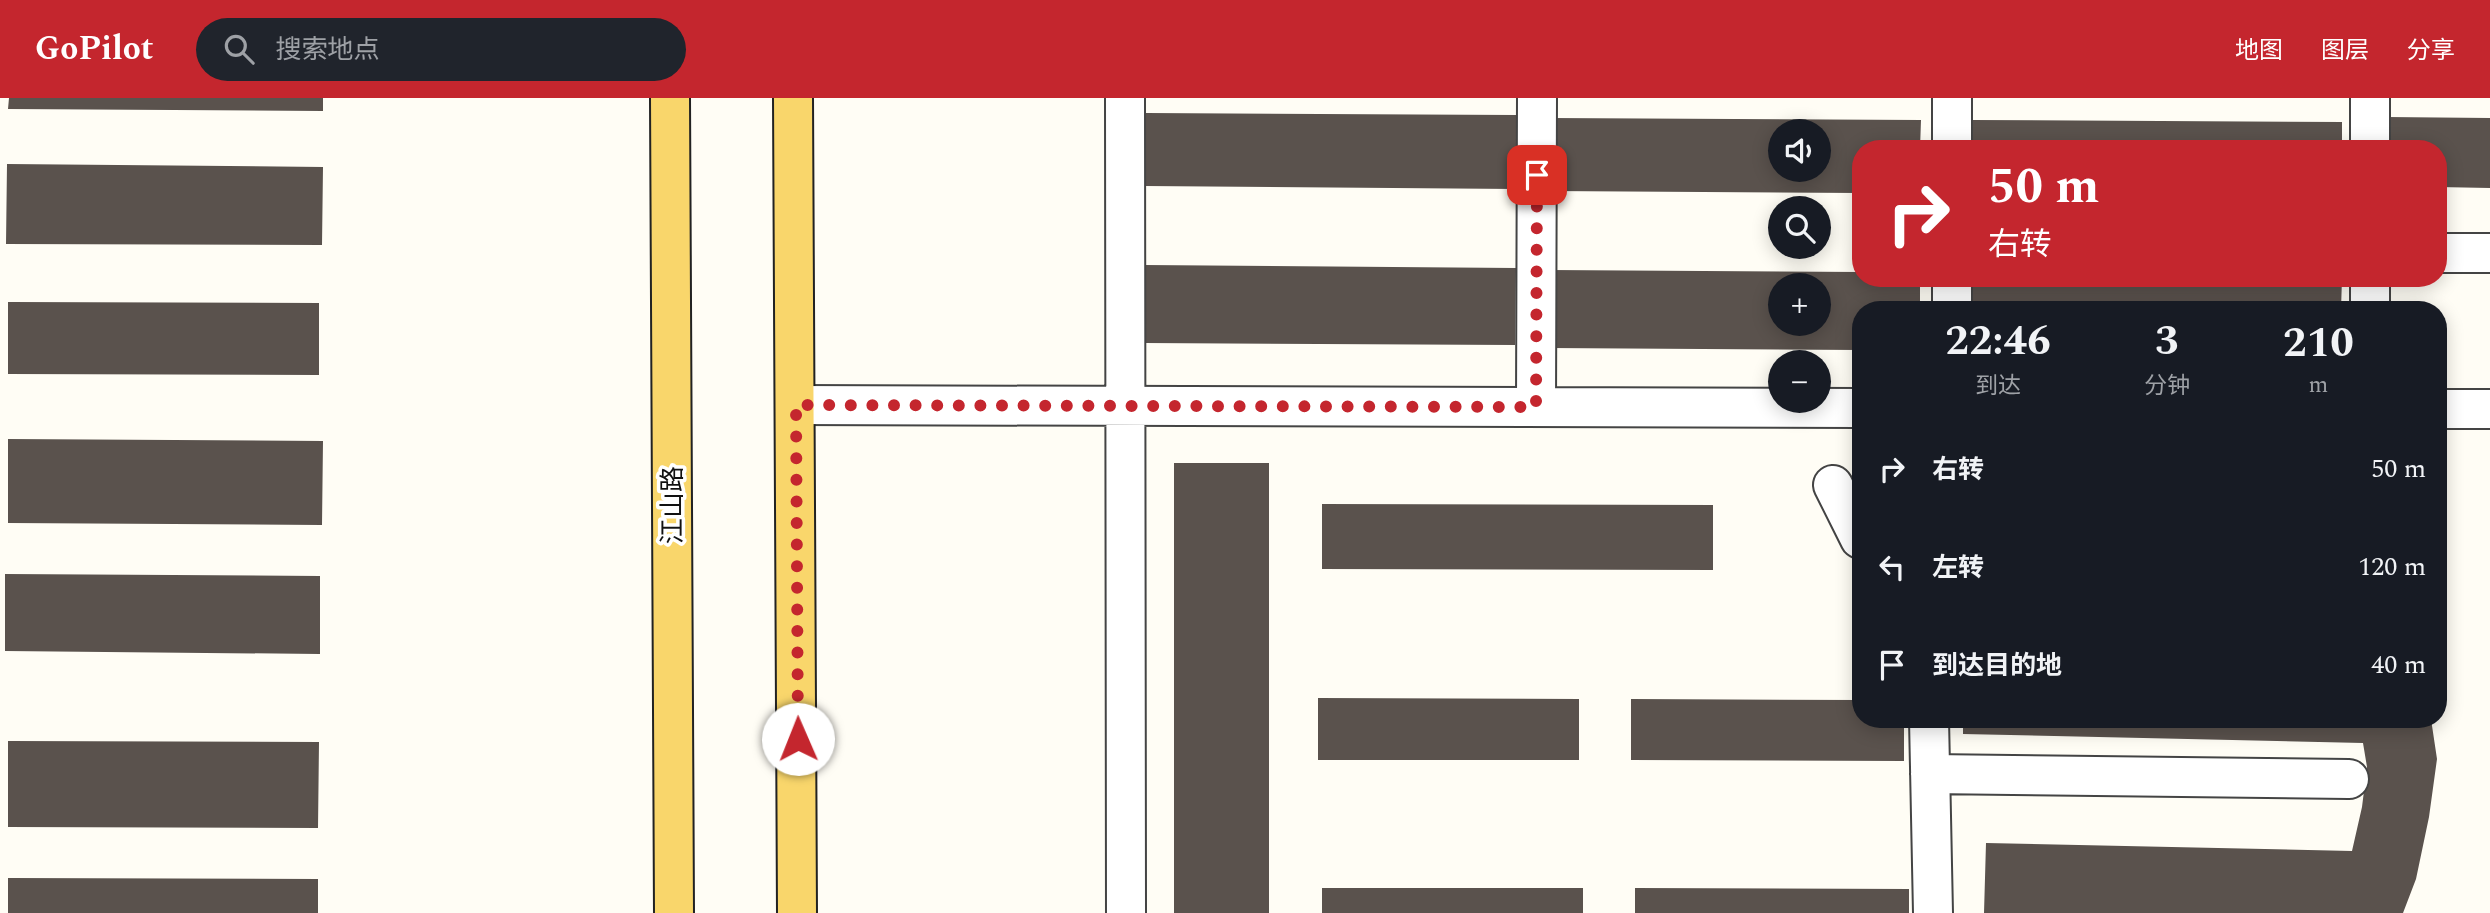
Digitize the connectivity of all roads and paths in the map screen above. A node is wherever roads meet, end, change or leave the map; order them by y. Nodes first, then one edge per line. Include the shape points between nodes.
1 (670, 98) edge
2 (793, 98) edge
3 (1125, 98) edge
4 (1537, 98) edge
5 (1952, 98) edge
6 (2370, 98) edge
7 (1952, 140) edge
8 (2370, 140) edge
9 (2447, 253) edge
10 (2490, 253) edge
11 (796, 405) junction
12 (1125, 406) junction
13 (1536, 407) junction
14 (1852, 408) edge
15 (2447, 409) edge
16 (2490, 409) edge
17 (1833, 485) dead end
18 (1852, 523) edge
19 (1929, 728) edge
20 (1930, 774) junction
21 (2348, 779) dead end
22 (674, 913) edge
23 (797, 913) edge
24 (1126, 913) edge
25 (1933, 913) edge

1 - 22 main road, 江山路
2 - 11 main road
3 - 12 street
4 - 13 street
5 - 7 street
6 - 8 street
9 - 10 street
11 - 12 street
11 - 23 main road
12 - 13 street
12 - 24 street
13 - 14 street
15 - 16 street
17 - 18 street
19 - 20 street
20 - 21 street
20 - 25 street

